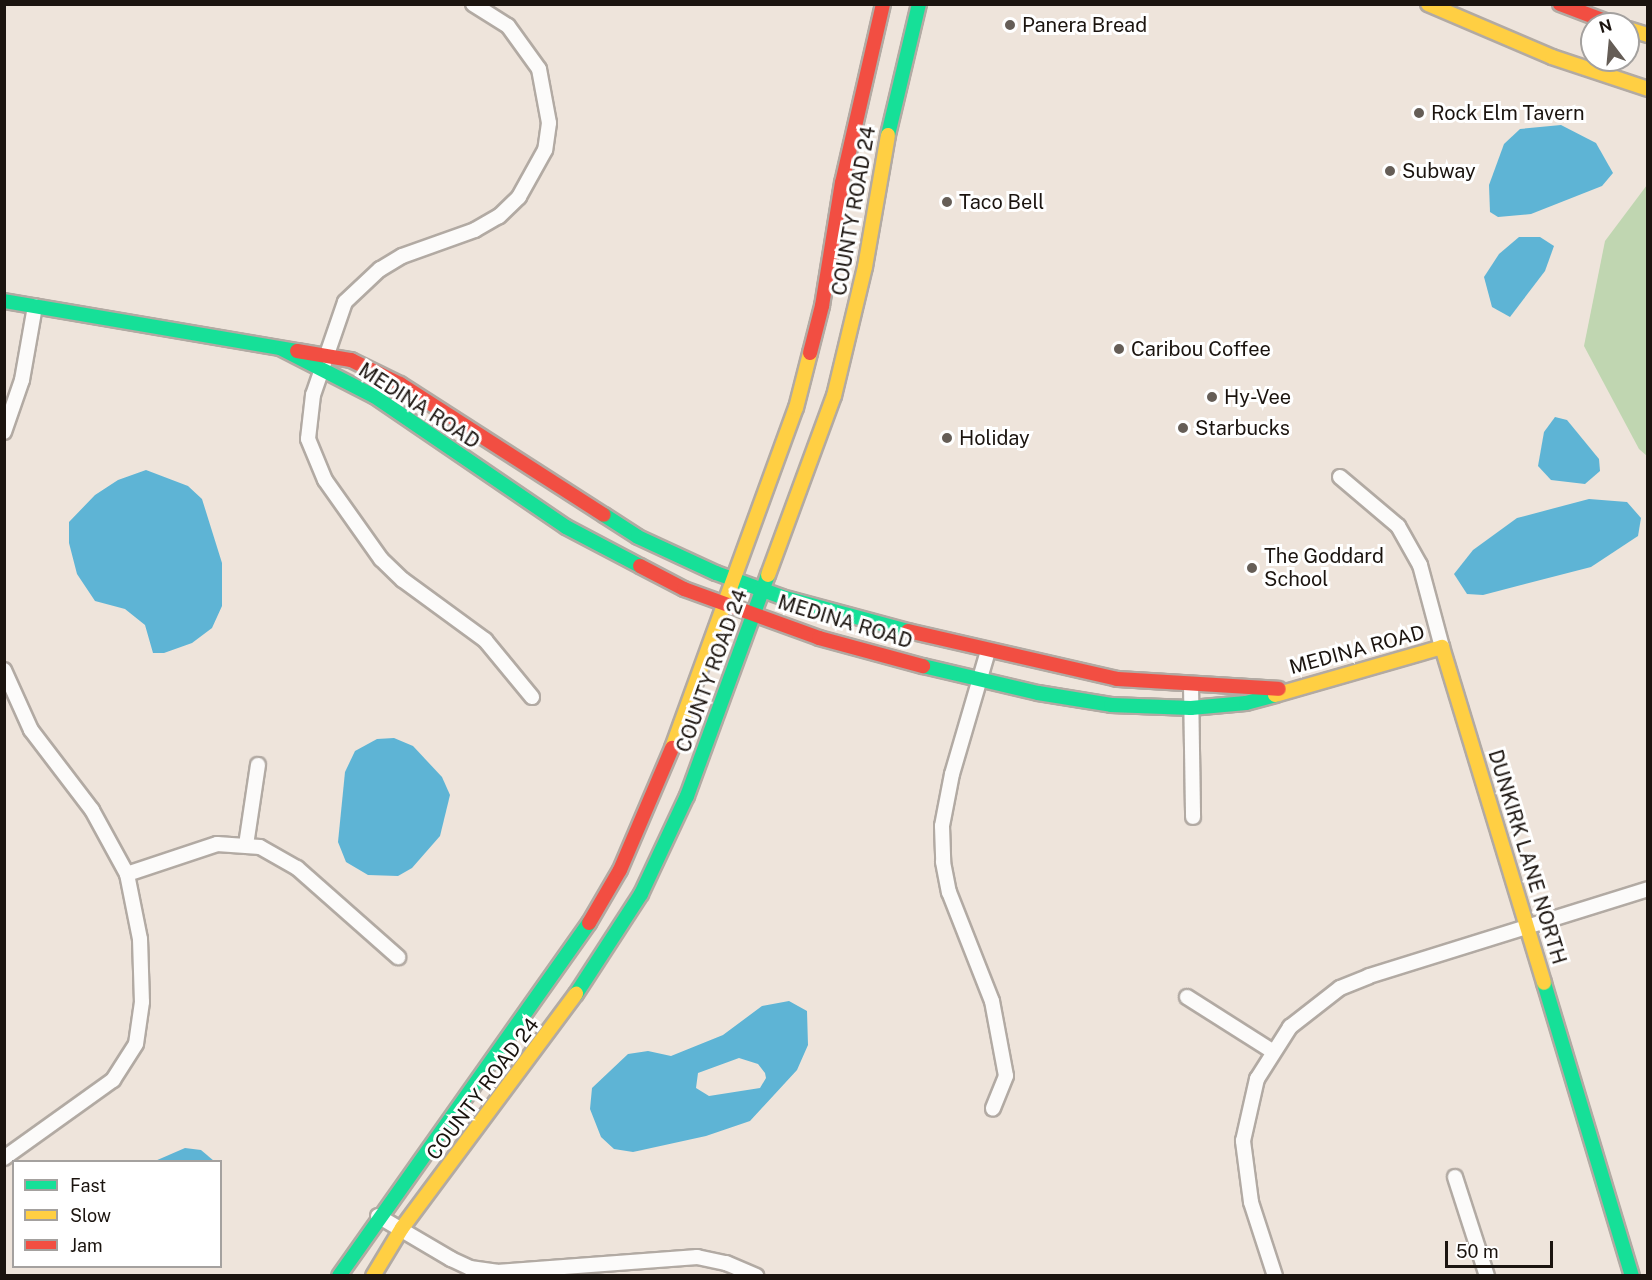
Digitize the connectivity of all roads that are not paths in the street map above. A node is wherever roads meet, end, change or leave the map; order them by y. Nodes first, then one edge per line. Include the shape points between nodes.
1 (473, 4) edge
2 (883, 4) edge
3 (920, 4) edge
4 (1428, 4) edge
5 (1560, 4) edge
6 (1581, 12) edge
7 (1647, 89) edge
8 (4, 301) edge
9 (35, 306) junction
10 (322, 362) junction
11 (4, 432) edge
12 (1340, 477) dead end
13 (735, 579) junction
14 (763, 589) junction
15 (727, 605) junction
16 (755, 615) junction
17 (1442, 647) junction
18 (988, 651) junction
19 (4, 670) edge
20 (981, 680) junction
21 (1191, 684) junction
22 (1281, 690) junction
23 (532, 697) dead end
24 (1191, 708) junction
25 (258, 765) dead end
26 (1193, 817) dead end
27 (246, 844) junction
28 (127, 874) junction
29 (1647, 889) edge
30 (1528, 927) junction
31 (398, 957) dead end
32 (1187, 997) dead end
33 (1272, 1051) junction
34 (993, 1109) dead end
35 (4, 1158) edge
36 (1455, 1177) dead end
37 (378, 1216) junction
38 (402, 1228) junction
39 (339, 1275) edge
40 (373, 1275) edge
41 (756, 1275) edge
42 (1275, 1275) edge
43 (1487, 1275) edge
44 (1632, 1275) edge

1 - 10 street via 508,26 539,69 549,123 538,166 519,197 499,216 476,230 402,256 358,287 345,302
2 - 13 street, COUNTY ROAD 24 via 862,84 822,306 796,408
3 - 14 street, COUNTY ROAD 24 via 895,93 865,267 834,396
4 - 7 street via 1552,57
5 - 6 street
8 - 9 street, MEDINA ROAD
9 - 10 street, MEDINA ROAD via 282,349
9 - 11 street via 22,380
10 - 13 street, MEDINA ROAD via 351,360 400,384 638,537
10 - 15 street, MEDINA ROAD via 566,527 684,589
10 - 23 street via 308,416 308,439 325,480 381,559 403,580 485,640
12 - 17 street, DUNKIRK LANE NORTH via 1398,526 1420,565
13 - 14 street, MEDINA ROAD
13 - 15 street, COUNTY ROAD 24
14 - 16 street, COUNTY ROAD 24
14 - 18 street, MEDINA ROAD
15 - 16 street, MEDINA ROAD
15 - 37 street, COUNTY ROAD 24 via 653,800 620,870 574,947
16 - 20 street, MEDINA ROAD via 819,638
16 - 38 street, COUNTY ROAD 24 via 687,796 640,897 560,1020
17 - 22 street, MEDINA ROAD
17 - 30 street, DUNKIRK LANE NORTH
18 - 20 street
18 - 21 street, MEDINA ROAD via 1117,679
19 - 28 street via 32,730 92,810
20 - 24 street, MEDINA ROAD via 1111,705
20 - 34 street via 947,792 942,835 950,892 992,1000 1006,1076
21 - 22 street, MEDINA ROAD
21 - 24 street
22 - 24 street, MEDINA ROAD via 1246,703
24 - 26 street
25 - 27 street
27 - 28 street via 217,844
27 - 31 street via 280,856 297,868
28 - 35 street via 140,939 142,1013 136,1044 113,1080
29 - 30 street
30 - 33 street via 1340,988 1306,1012
30 - 44 street, DUNKIRK LANE NORTH
32 - 33 street
33 - 42 street via 1257,1080 1243,1141 1251,1202
36 - 43 street
37 - 38 street
37 - 39 street, COUNTY ROAD 24
38 - 40 street, COUNTY ROAD 24
38 - 41 street via 459,1263 497,1272 697,1257

